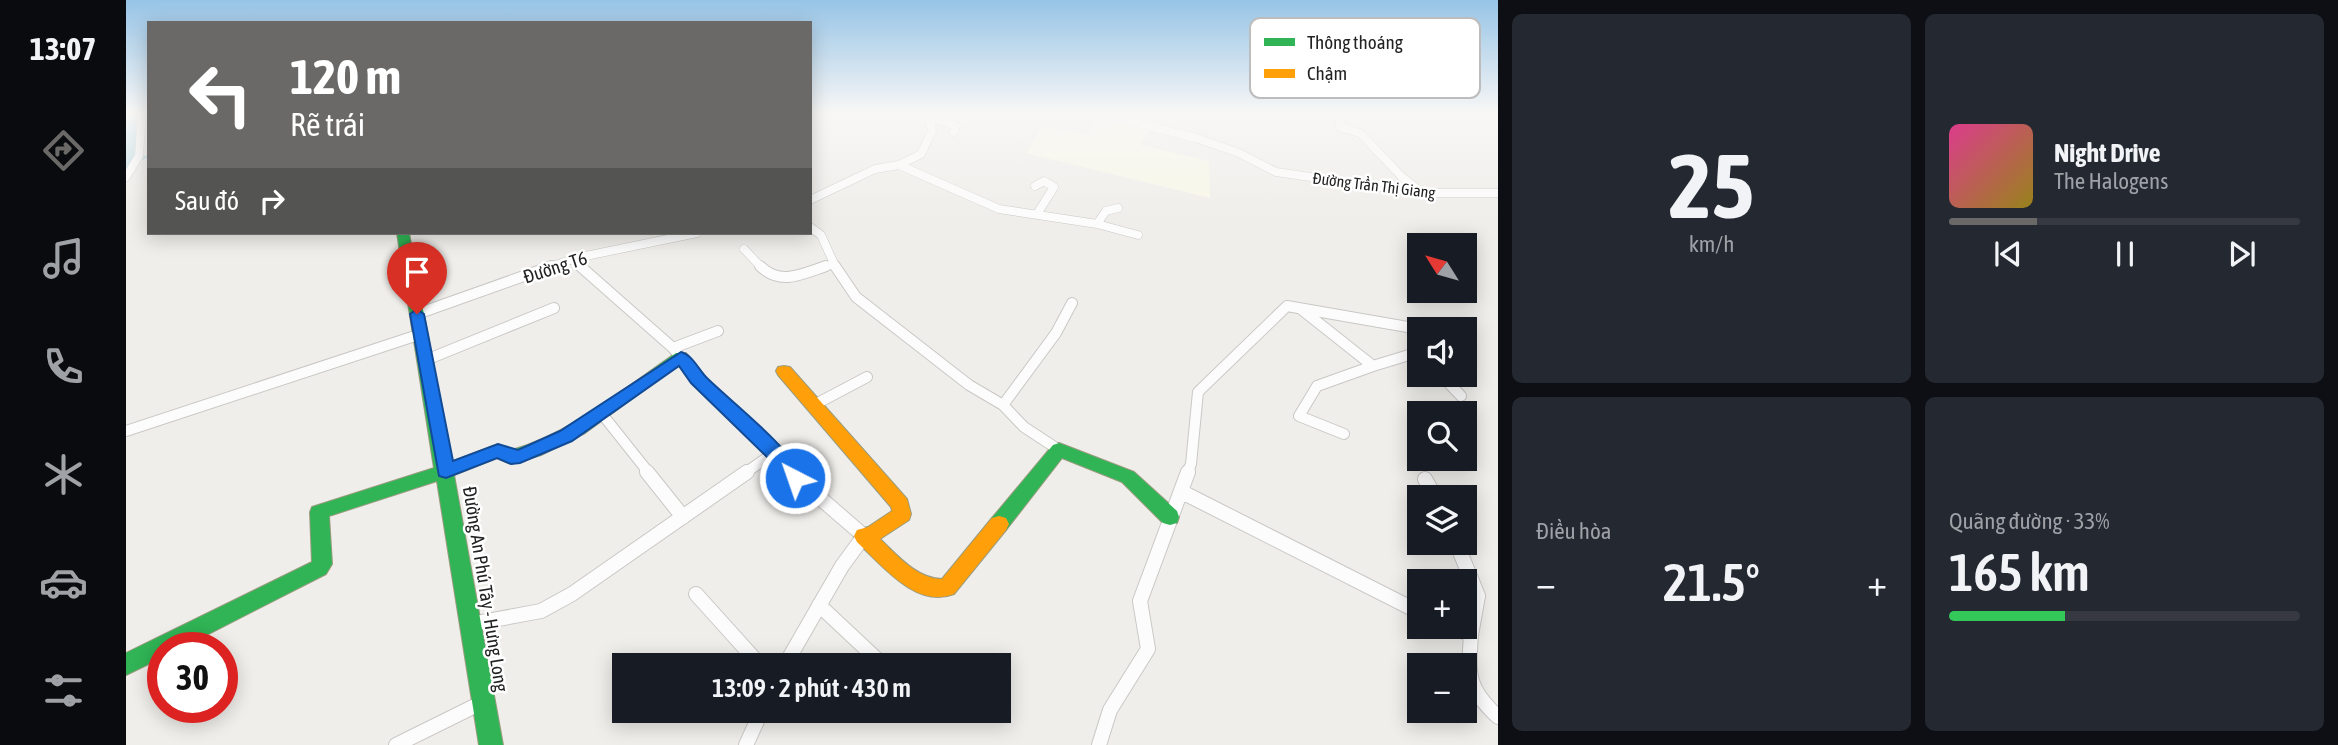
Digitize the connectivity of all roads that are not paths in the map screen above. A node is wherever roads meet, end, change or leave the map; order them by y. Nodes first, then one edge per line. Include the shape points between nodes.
1 (139, 147) edge
2 (924, 147) edge
3 (1221, 147) edge
4 (1372, 147) edge
5 (147, 154) edge
6 (138, 158) junction
7 (899, 164) junction
8 (126, 177) edge
9 (1035, 186) dead end
10 (1422, 193) junction
11 (1498, 193) edge
12 (812, 199) edge
13 (1118, 208) dead end
14 (1037, 214) junction
15 (1097, 224) junction
16 (812, 228) edge
17 (403, 235) edge
18 (688, 235) edge
19 (1138, 235) dead end
20 (744, 249) dead end
21 (573, 260) junction
22 (833, 264) junction
23 (1072, 303) dead end
24 (1292, 304) junction
25 (554, 308) dead end
26 (417, 314) junction
27 (1407, 327) edge
28 (718, 331) dead end
29 (421, 334) junction
30 (677, 353) junction
31 (1407, 356) edge
32 (426, 360) junction
33 (1373, 366) junction
34 (784, 371) dead end
35 (867, 377) dead end
36 (1452, 387) edge
37 (1461, 396) dead end
38 (814, 405) junction
39 (1003, 405) junction
40 (602, 414) junction
41 (126, 431) edge
42 (1344, 434) dead end
43 (1059, 450) junction
44 (774, 453) junction
45 (446, 471) junction
46 (1425, 479) dead end
47 (1428, 485) edge
48 (1182, 492) junction
49 (683, 517) junction
50 (1170, 517) junction
51 (864, 536) junction
52 (696, 594) dead end
53 (819, 606) junction
54 (1407, 606) edge
55 (471, 624) junction
56 (1471, 639) edge
57 (748, 653) edge
58 (792, 653) edge
59 (870, 653) edge
60 (126, 664) edge
61 (483, 702) junction
62 (1498, 717) edge
63 (756, 723) edge
64 (396, 745) edge
65 (491, 745) edge
66 (746, 745) edge
67 (1099, 745) edge

1 - 6 street
2 - 7 street via 921,154
3 - 10 street, Đường Trần Thị Giang via 1276,173
4 - 10 street
5 - 6 street
6 - 8 street
7 - 12 street via 876,169
7 - 14 street via 991,206
9 - 14 street via 1044,181 1054,187
10 - 11 street, Đường Trần Thị Giang
13 - 15 street via 1106,211
14 - 15 street
15 - 19 street
16 - 22 street via 821,235
17 - 26 street, Đường An Phú Tây - Hưng Long
18 - 21 street, Đường T6
20 - 22 street via 765,274 777,279
21 - 26 street, Đường T6
21 - 30 street
22 - 39 street via 856,297 969,385
23 - 39 street via 1056,333
24 - 27 street
24 - 33 street
24 - 48 street via 1198,392 1191,464
25 - 32 street
26 - 29 street, Đường An Phú Tây - Hưng Long
28 - 30 street
29 - 32 street, Đường An Phú Tây - Hưng Long
29 - 41 street
30 - 40 street
30 - 44 street via 697,379
31 - 33 street
32 - 45 street, Đường An Phú Tây - Hưng Long
33 - 42 street via 1317,386 1299,416
34 - 38 street
35 - 38 street
36 - 37 street
38 - 51 street via 900,504 902,513 894,521
39 - 43 street via 1024,428
40 - 45 street via 520,457 498,451
40 - 49 street
43 - 50 street via 1128,477
43 - 51 street via 942,591 920,583
44 - 49 street
44 - 51 street via 795,478
45 - 55 street, Đường An Phú Tây - Hưng Long
45 - 60 street via 322,510 322,564 318,568
46 - 47 street
48 - 50 street
48 - 54 street
49 - 55 street via 541,611
50 - 67 street via 1140,601 1148,649 1110,710
51 - 53 street
52 - 57 street
53 - 58 street
53 - 59 street
55 - 61 street, Đường An Phú Tây - Hưng Long
56 - 62 street via 1470,685
61 - 64 street
61 - 65 street, Đường An Phú Tây - Hưng Long
63 - 66 street

